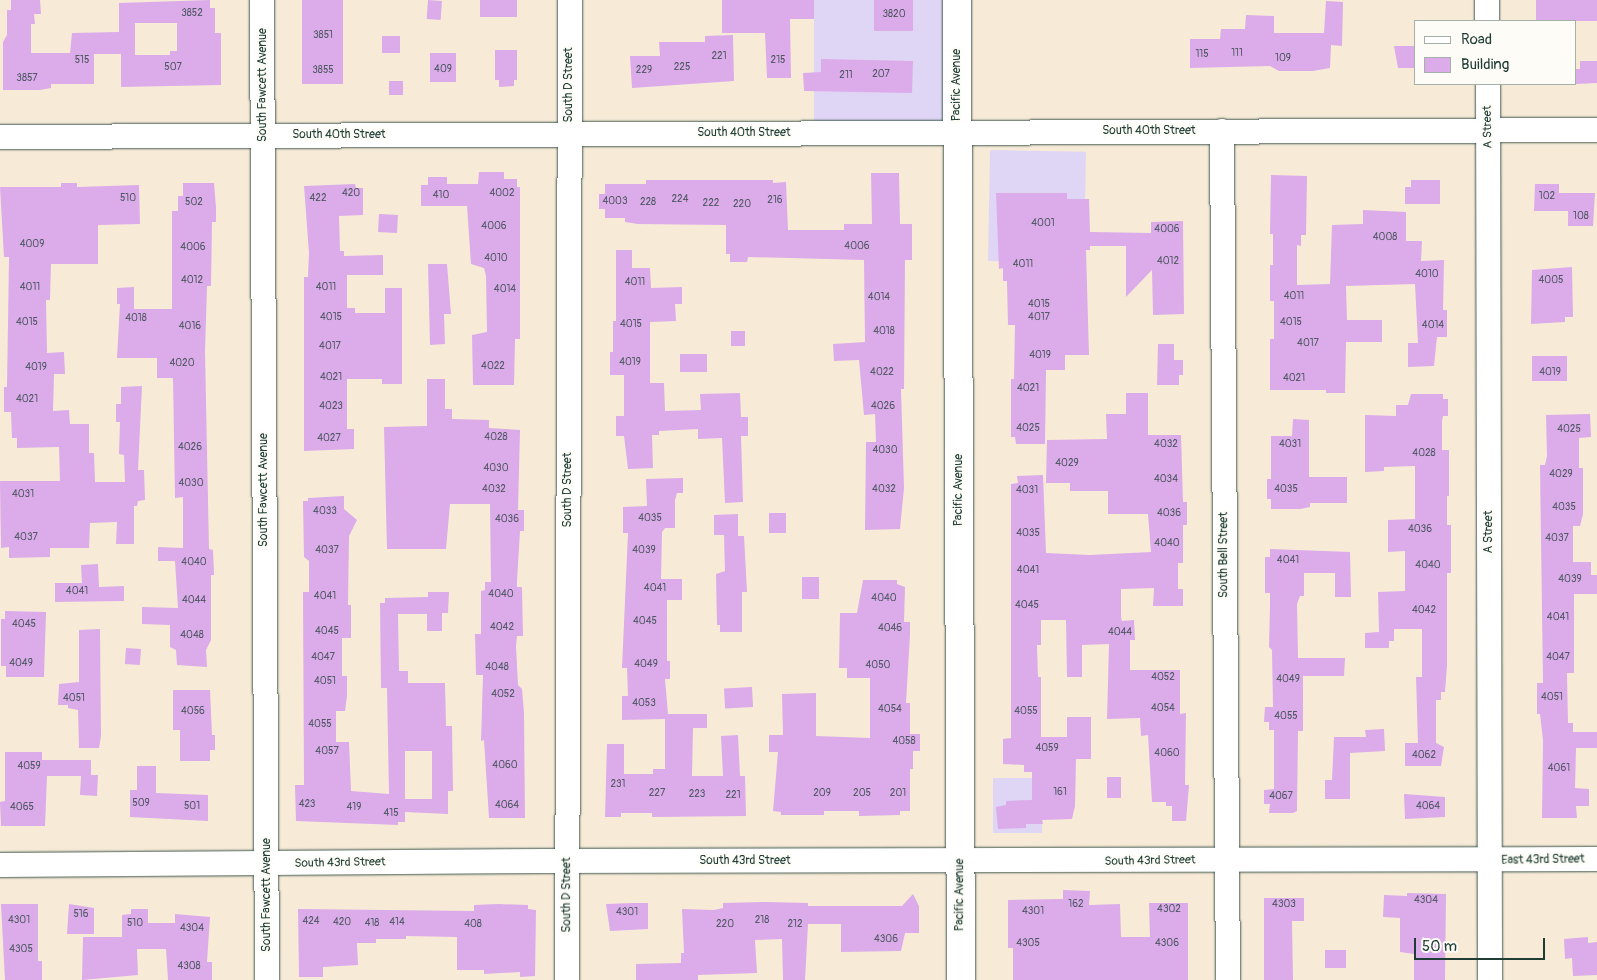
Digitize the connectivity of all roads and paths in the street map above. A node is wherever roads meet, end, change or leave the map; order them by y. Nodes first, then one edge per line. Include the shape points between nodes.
1 (262, 0) edge
2 (570, 0) edge
3 (957, 0) edge
4 (1487, 0) edge
5 (1487, 20) edge
6 (1488, 85) edge
7 (1488, 130) junction
8 (1597, 130) edge
9 (1222, 131) junction
10 (958, 132) junction
11 (569, 134) junction
12 (263, 136) junction
13 (0, 137) edge
14 (1597, 859) edge
15 (1226, 860) junction
16 (1489, 860) junction
17 (567, 861) junction
18 (960, 861) junction
19 (267, 864) junction
20 (0, 865) edge
21 (267, 980) edge
22 (567, 980) edge
23 (961, 980) edge
24 (1228, 980) edge
25 (1490, 980) edge

1 - 12 street, South Fawcett Avenue
2 - 11 street, South D Street
3 - 10 main road, Pacific Avenue
4 - 5 street
6 - 7 street, A Street
7 - 8 street, South 40th Street
7 - 9 street, South 40th Street
7 - 16 street, A Street
9 - 10 street, South 40th Street
9 - 15 street, South Bell Street
10 - 11 street, South 40th Street
10 - 18 main road, Pacific Avenue
11 - 12 street, South 40th Street
11 - 17 street, South D Street
12 - 13 street, South 40th Street
12 - 19 street, South Fawcett Avenue
14 - 16 street, East 43rd Street
15 - 16 street, South 43rd Street
15 - 18 street, South 43rd Street
15 - 24 street, South Bell Street
16 - 25 street, A Street
17 - 18 street, South 43rd Street
17 - 19 street, South 43rd Street
17 - 22 street, South D Street
18 - 23 main road, Pacific Avenue
19 - 20 street, South 43rd Street
19 - 21 street, South Fawcett Avenue

